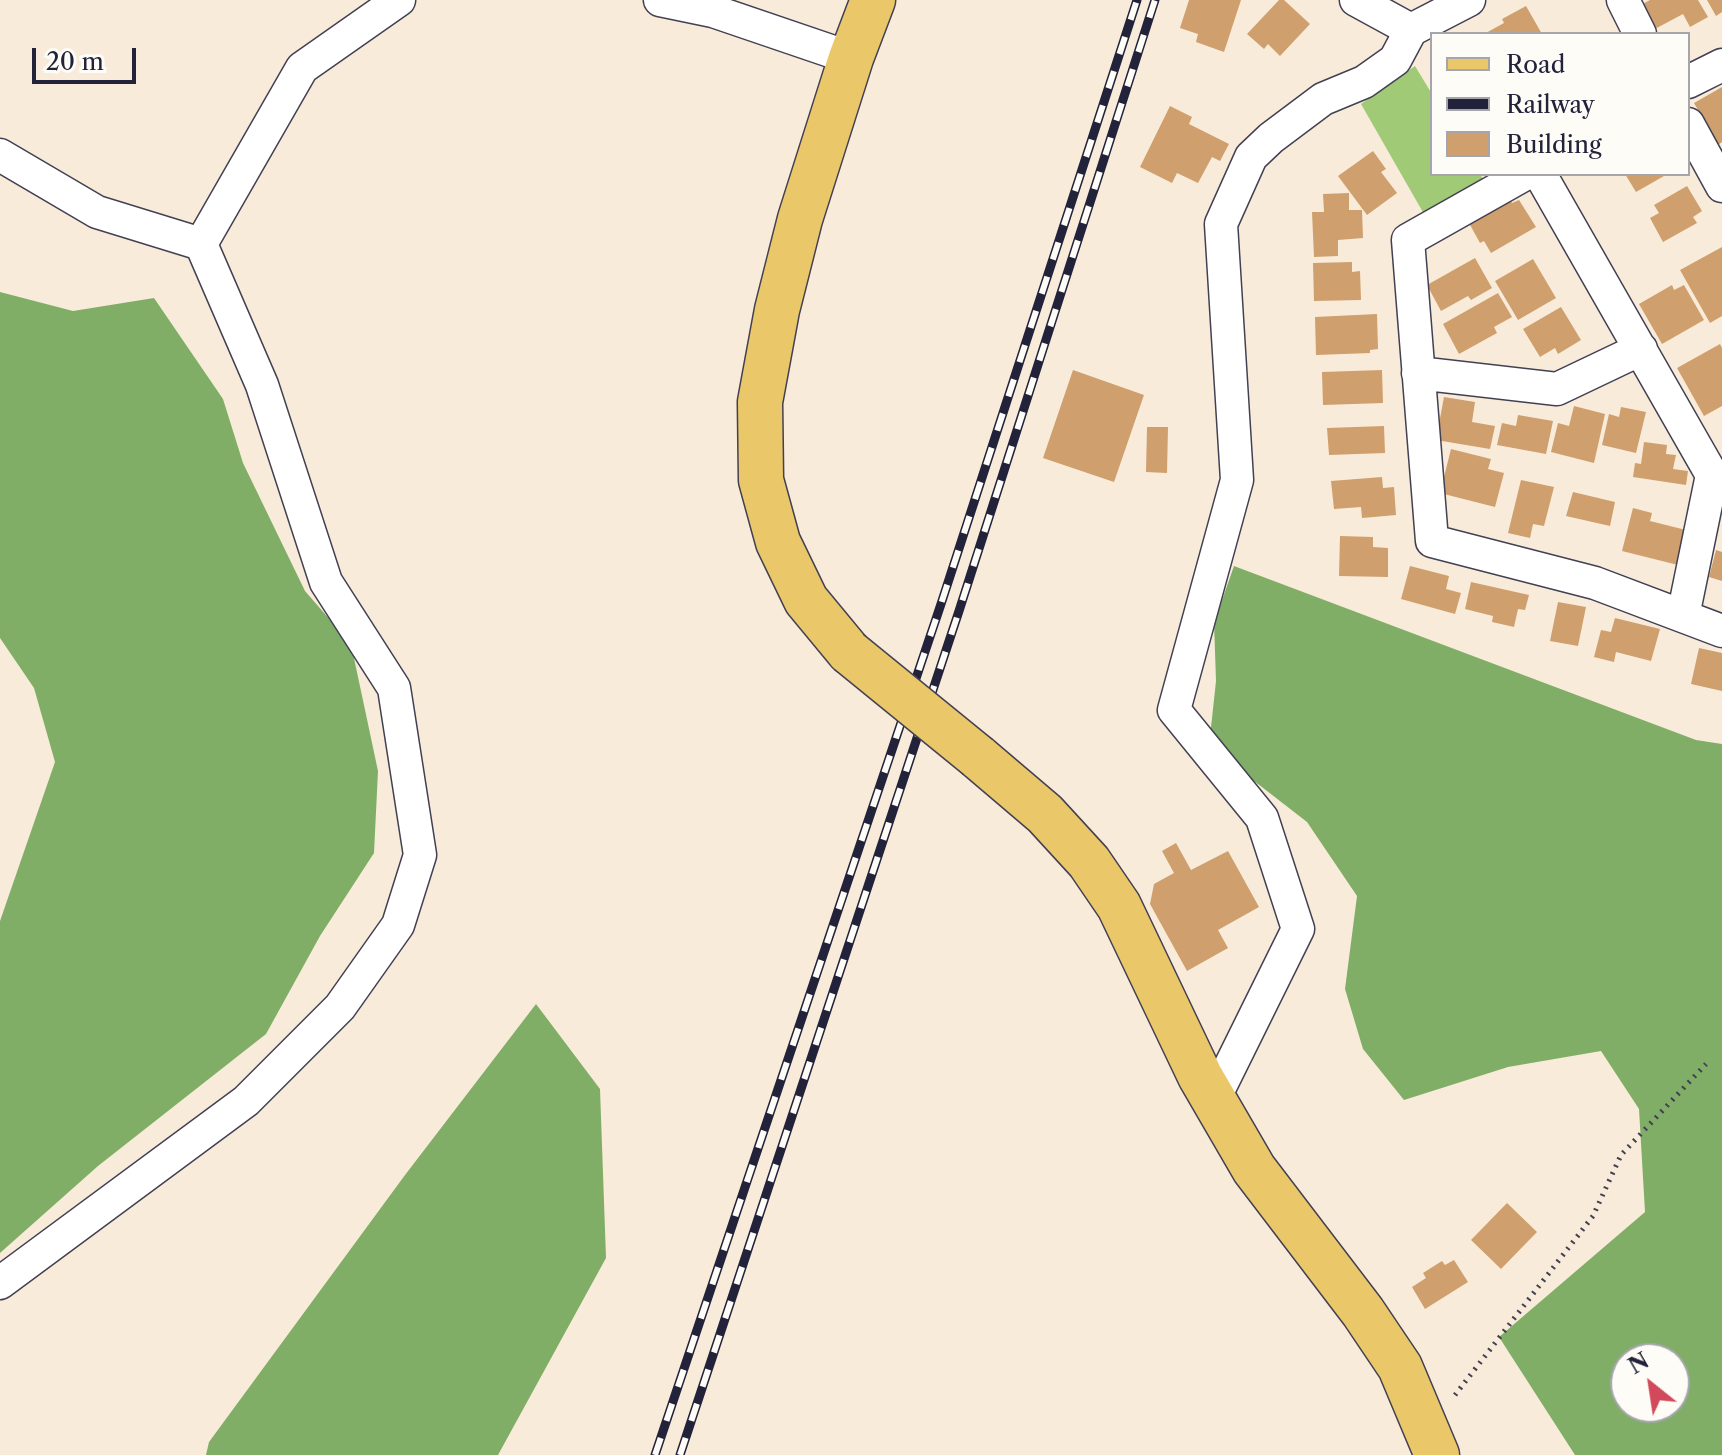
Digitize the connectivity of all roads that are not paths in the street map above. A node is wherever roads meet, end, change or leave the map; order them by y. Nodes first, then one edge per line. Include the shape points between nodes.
1 (399, 0) edge
2 (660, 0) edge
3 (873, 0) edge
4 (1356, 0) edge
5 (1469, 0) edge
6 (1623, 0) edge
7 (1411, 30) junction
8 (1639, 32) edge
9 (851, 58) junction
10 (1722, 65) edge
11 (1690, 81) edge
12 (1690, 128) edge
13 (0, 155) edge
14 (1521, 176) edge
15 (1541, 176) edge
16 (1722, 186) edge
17 (201, 244) junction
18 (1641, 349) junction
19 (1418, 373) junction
20 (1683, 616) junction
21 (1722, 631) edge
22 (1214, 1099) junction
23 (0, 1283) edge
24 (1432, 1443) edge

1 - 17 street via 302,68
2 - 9 street via 713,11
3 - 9 main road
4 - 7 street
5 - 7 street
6 - 8 street
7 - 22 street via 1395,60 1364,82 1323,99 1251,157 1221,224 1237,480 1174,710 1262,818 1298,929
9 - 22 main road, bridge via 792,250 760,402 761,480 778,542 806,600 849,652 1045,814 1089,862 1119,906
10 - 11 street
12 - 16 street
13 - 17 street via 97,212
14 - 19 street via 1408,240
15 - 18 street
17 - 23 street via 262,385 326,582 394,688 420,855 398,925 340,1007 246,1101
18 - 19 street via 1557,389
18 - 20 street via 1712,475
19 - 20 street via 1432,541 1595,583
20 - 21 street
22 - 24 main road via 1254,1169 1400,1367

